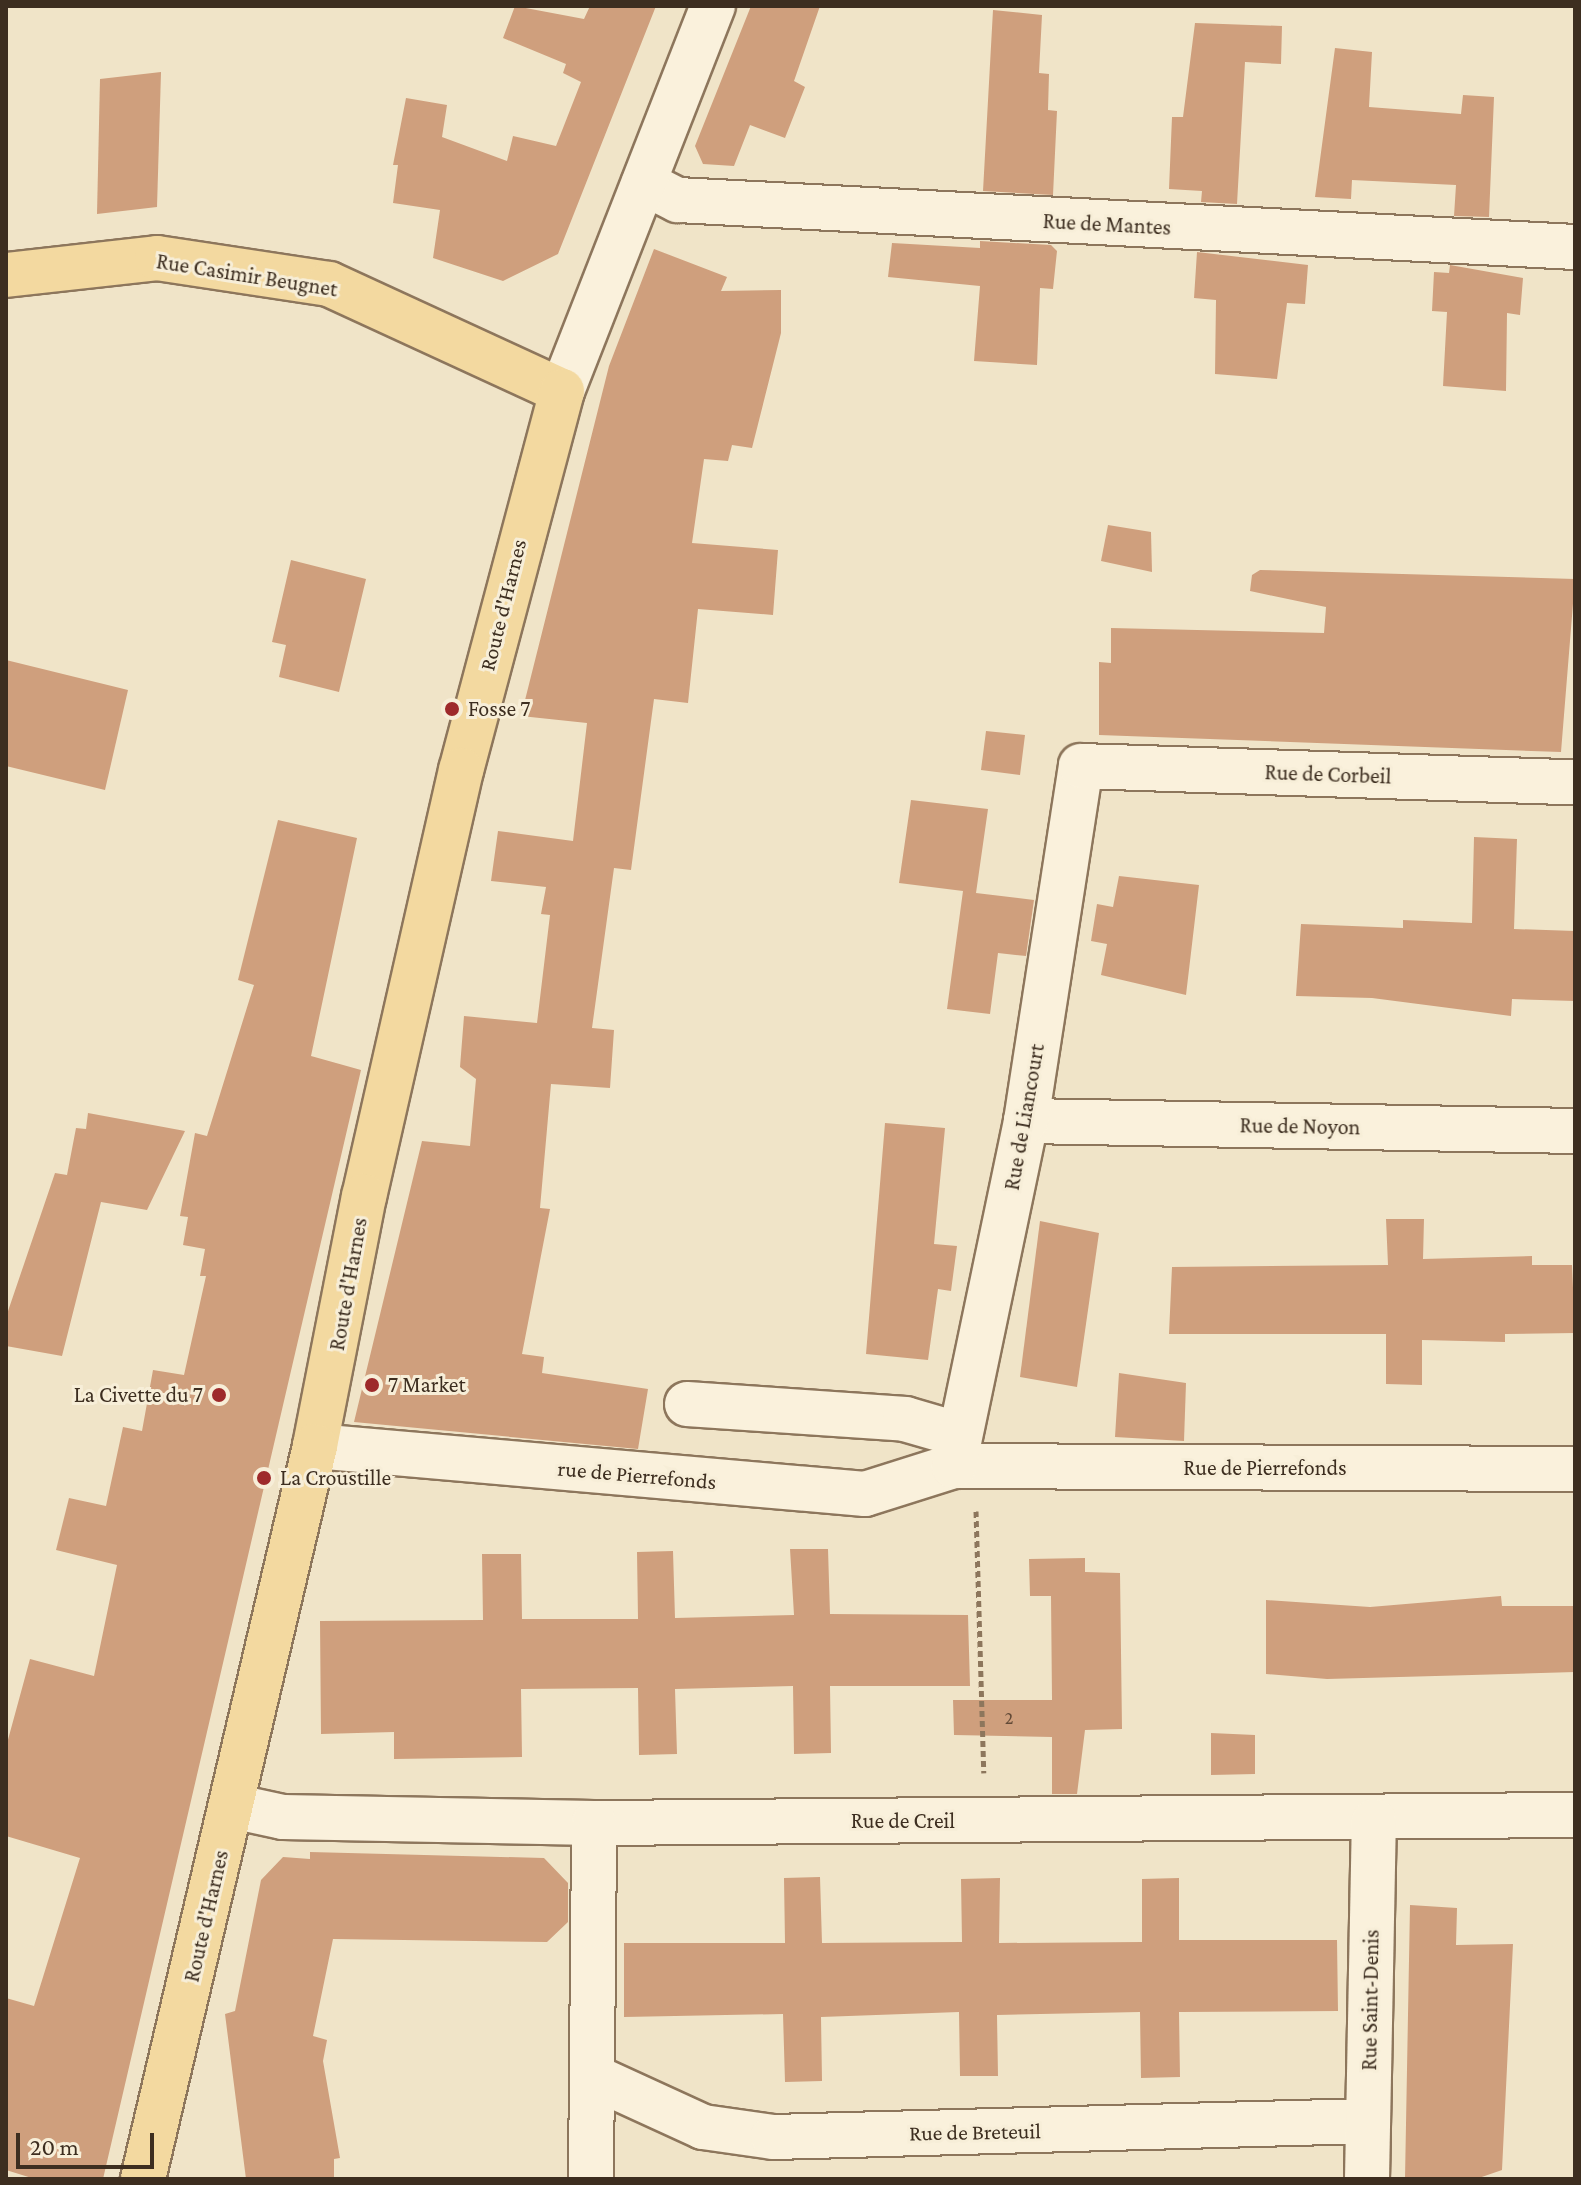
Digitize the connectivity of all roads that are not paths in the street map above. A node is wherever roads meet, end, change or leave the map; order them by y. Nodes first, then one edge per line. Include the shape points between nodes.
1 (713, 6) edge
2 (644, 183) junction
3 (1575, 247) edge
4 (6, 275) edge
5 (562, 391) junction
6 (1081, 766) joint
7 (1575, 782) edge
8 (1026, 1121) junction
9 (1575, 1131) edge
10 (687, 1404) dead end
11 (315, 1446) junction
12 (963, 1456) junction
13 (1575, 1469) edge
14 (232, 1806) junction
15 (1575, 1815) edge
16 (1374, 1821) junction
17 (594, 1823) junction
18 (594, 2077) junction
19 (1368, 2121) junction
20 (143, 2179) edge
21 (591, 2179) edge
22 (1367, 2179) edge

1 - 2 street
2 - 3 street, Rue de Mantes via 678,200
2 - 5 street
4 - 5 main road, Rue Casimir Beugnet via 157,258 329,284
5 - 11 main road, Route d'Harnes via 461,770 364,1196
6 - 7 street, Rue de Corbeil
6 - 8 street, Rue de Liancourt
8 - 9 street, Rue de Noyon
8 - 12 street, Rue de Liancourt
10 - 12 street via 905,1419
11 - 12 street, rue de Pierrefonds via 865,1494
11 - 14 main road, Route d'Harnes
12 - 13 street, Rue de Pierrefonds
14 - 17 street, Rue de Creil via 283,1817
14 - 20 main road, Route d'Harnes
15 - 16 street, Rue de Creil
16 - 17 street, Rue de Creil
16 - 19 street, Rue Saint-Denis
17 - 18 street
18 - 19 street, Rue de Breteuil via 703,2127 773,2137
18 - 21 street
19 - 22 street, Rue Saint-Denis

